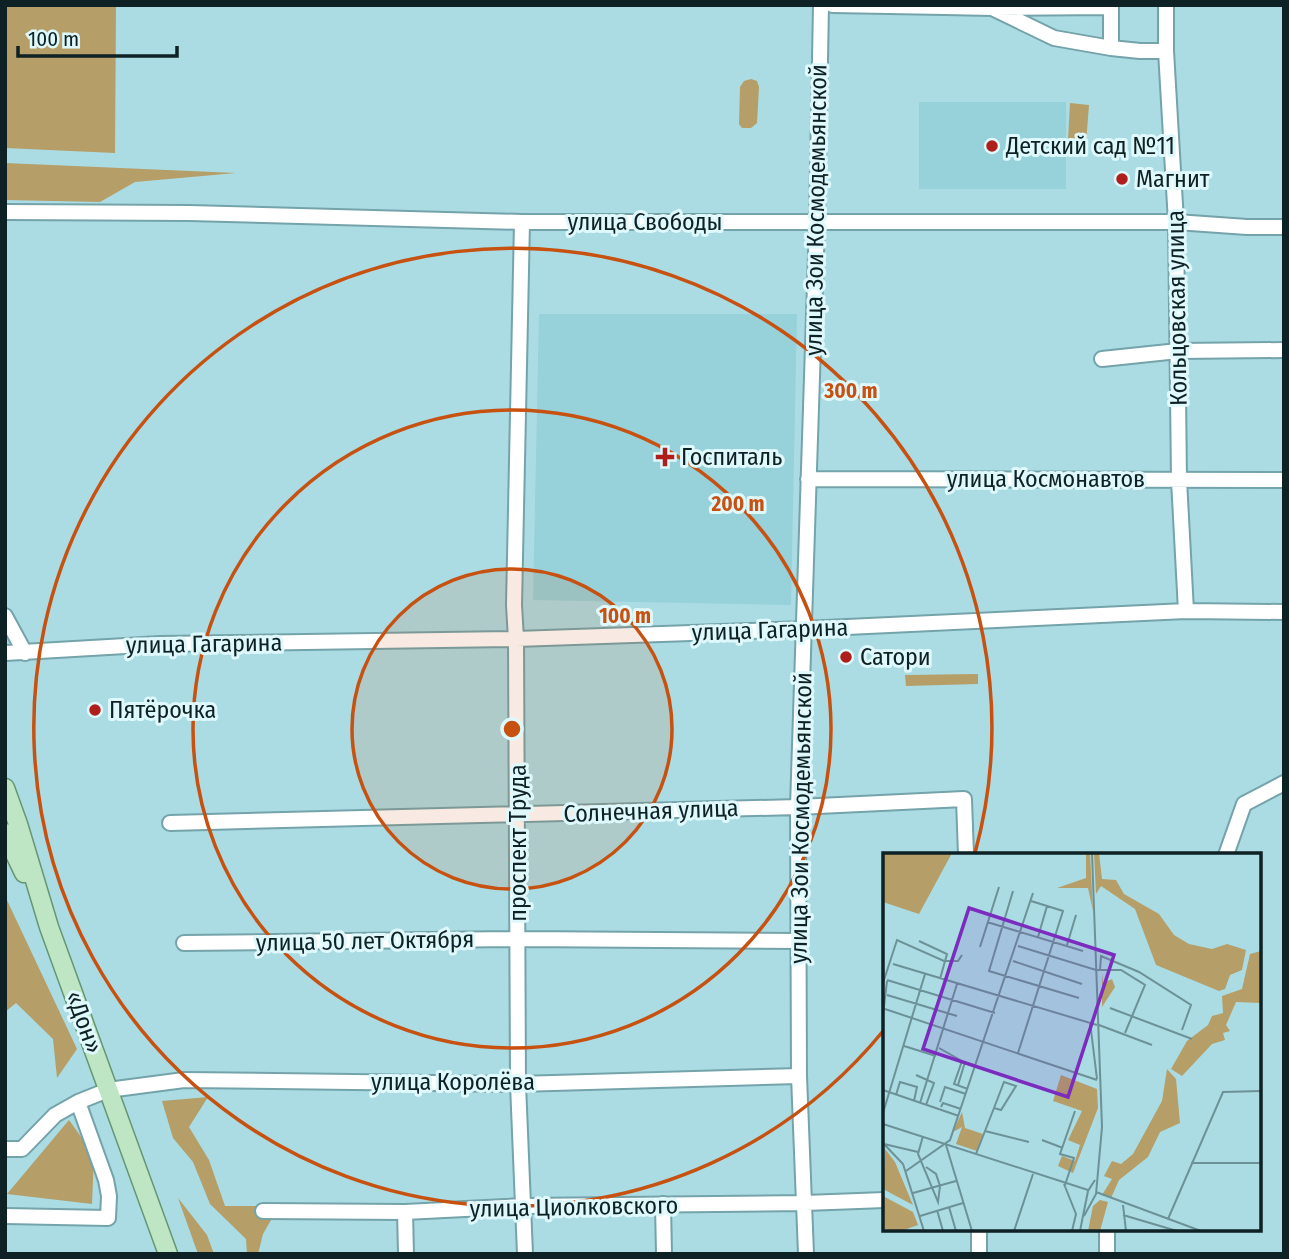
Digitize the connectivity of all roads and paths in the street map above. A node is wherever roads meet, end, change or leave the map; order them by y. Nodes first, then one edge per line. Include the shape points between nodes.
1 (821, 5) edge
2 (832, 5) edge
3 (1166, 5) edge
4 (916, 6) edge
5 (945, 6) edge
6 (992, 8) junction
7 (1111, 48) junction
8 (1166, 51) junction
9 (5, 212) edge
10 (522, 222) junction
11 (1176, 222) junction
12 (817, 223) junction
13 (1284, 227) edge
14 (1284, 350) edge
15 (1178, 351) junction
16 (1102, 359) dead end
17 (808, 479) junction
18 (1179, 480) junction
19 (1284, 480) edge
20 (1186, 611) junction
21 (1284, 612) edge
22 (5, 616) edge
23 (804, 629) junction
24 (516, 639) junction
25 (5, 653) edge
26 (25, 653) junction
27 (1284, 783) edge
28 (5, 789) edge
29 (798, 807) junction
30 (518, 814) junction
31 (170, 822) dead end
32 (5, 833) edge
33 (966, 853) edge
34 (1227, 853) edge
35 (49, 927) junction
36 (519, 939) junction
37 (799, 941) junction
38 (184, 943) dead end
39 (799, 1076) junction
40 (518, 1084) junction
41 (108, 1090) junction
42 (78, 1102) junction
43 (5, 1149) edge
44 (883, 1200) edge
45 (805, 1203) junction
46 (663, 1204) junction
47 (524, 1206) junction
48 (263, 1211) dead end
49 (405, 1212) junction
50 (5, 1216) edge
51 (979, 1231) edge
52 (1107, 1231) edge
53 (168, 1254) edge
54 (406, 1254) edge
55 (525, 1254) edge
56 (664, 1254) edge
57 (806, 1254) edge
58 (979, 1254) edge
59 (1107, 1254) edge

1 - 12 street, улица Зои Космодемьянской
2 - 4 street
3 - 8 street, Кольцовская улица
4 - 5 street
5 - 6 street
6 - 7 street via 1054,38
6 - 7 street via 1111,7
7 - 8 street
8 - 11 street, Кольцовская улица
9 - 10 street, улица Свободы
10 - 12 street, улица Свободы
10 - 24 street, проспект Труда
11 - 12 street, улица Свободы
11 - 13 street, улица Свободы
11 - 15 street, Кольцовская улица
12 - 17 street, улица Зои Космодемьянской
14 - 15 street
15 - 16 street
15 - 18 street, Кольцовская улица
17 - 18 street, улица Космонавтов
17 - 23 street, улица Зои Космодемьянской
18 - 19 street, улица Космонавтов
18 - 20 street, Кольцовская улица
20 - 21 street, улица Гагарина
20 - 23 street, улица Гагарина
22 - 26 street
23 - 24 street, улица Гагарина
23 - 29 street, улица Зои Космодемьянской
24 - 26 street, улица Гагарина via 160,644
24 - 30 street, проспект Труда
25 - 26 street, улица Гагарина
27 - 34 street via 1244,804
28 - 35 main road, «Дон»
29 - 30 street, Солнечная улица
29 - 33 street, Солнечная улица via 964,799
29 - 37 street, улица Зои Космодемьянской
30 - 31 street, Солнечная улица
30 - 36 street, проспект Труда
32 - 35 main road
35 - 41 main road, «Дон»
36 - 37 street, улица 50 лет Октября
36 - 38 street, улица 50 лет Октября
36 - 40 street, проспект Труда
37 - 39 street, улица Зои Космодемьянской
39 - 40 street, улица Королёва
39 - 45 street, улица Зои Космодемьянской
40 - 41 street, улица Королёва via 184,1080
40 - 47 street, проспект Труда
41 - 42 street, улица Королёва
41 - 53 main road, «Дон»
42 - 43 street, улица Королёва via 55,1115 22,1149
42 - 50 street via 106,1180 108,1218
44 - 45 street, улица Циолковского
45 - 46 street, улица Циолковского
45 - 57 street, улица Зои Космодемьянской
46 - 47 street, улица Циолковского
46 - 56 street
47 - 49 street, улица Циолковского
47 - 55 street, проспект Труда
48 - 49 street, улица Циолковского
49 - 54 street
51 - 58 street
52 - 59 street

